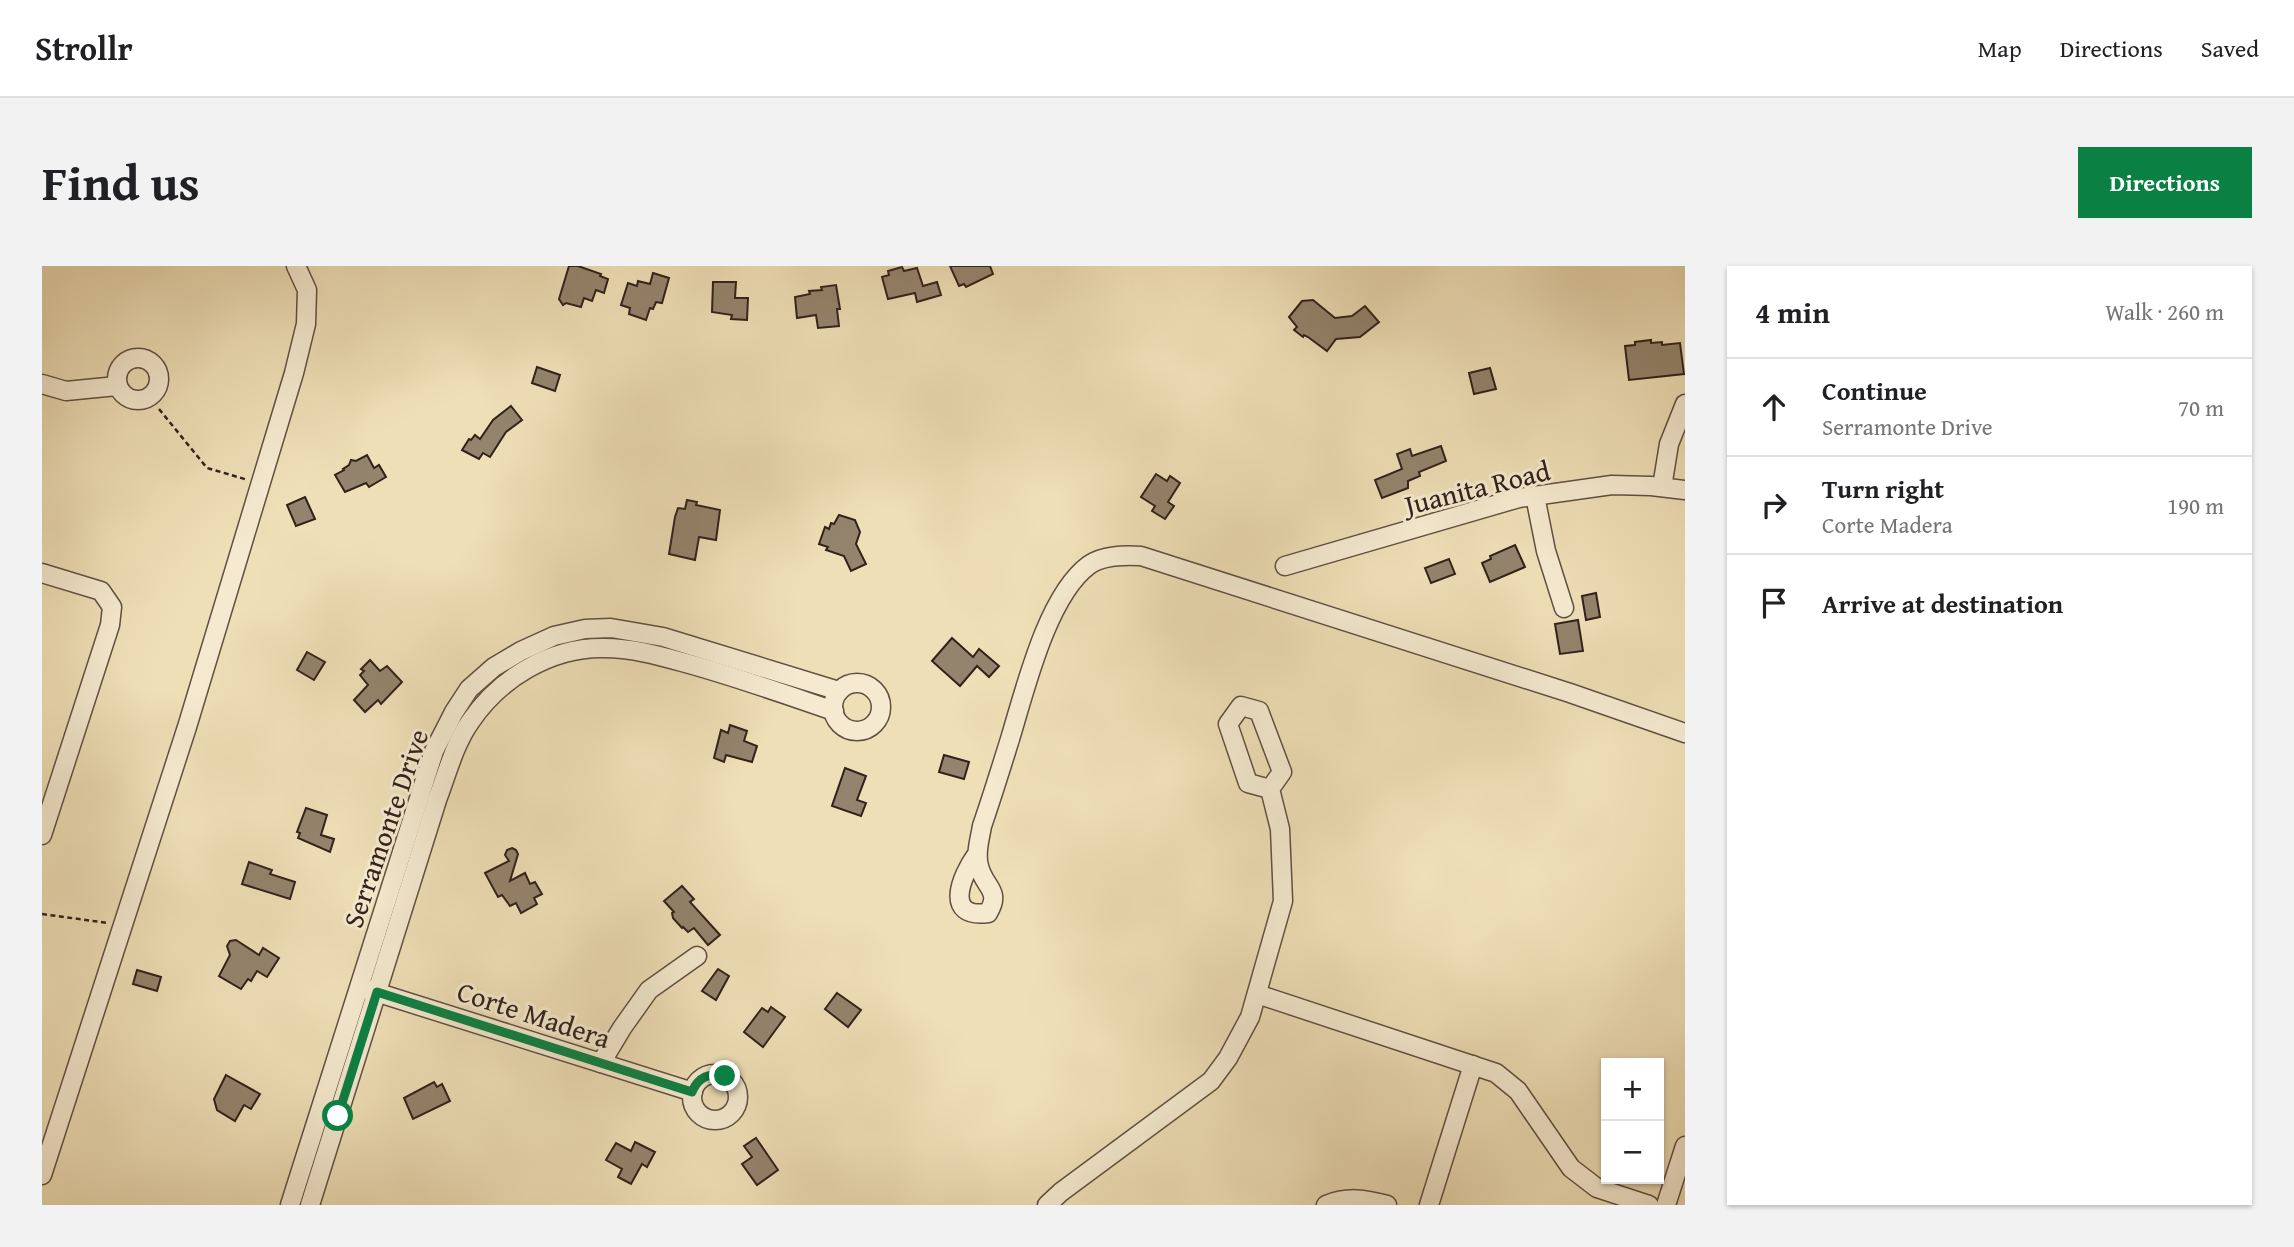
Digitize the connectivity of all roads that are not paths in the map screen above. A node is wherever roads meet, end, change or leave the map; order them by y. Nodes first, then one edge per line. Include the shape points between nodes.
1 (296, 266) edge
2 (42, 384) edge
3 (117, 386) dead end
4 (1685, 404) edge
5 (1662, 487) junction
6 (1685, 490) edge
7 (1535, 496) junction
8 (1285, 566) dead end
9 (42, 573) edge
10 (1564, 608) dead end
11 (544, 641) junction
12 (550, 659) junction
13 (713, 661) junction
14 (839, 691) junction
15 (834, 711) junction
16 (1685, 733) edge
17 (1270, 789) dead end
18 (419, 794) junction
19 (437, 800) junction
20 (42, 835) edge
21 (977, 854) dead end
22 (697, 956) dead end
23 (368, 989) junction
24 (1257, 994) junction
25 (601, 1063) junction
26 (1474, 1065) junction
27 (692, 1092) dead end
28 (1685, 1146) edge
29 (42, 1175) edge
30 (290, 1205) edge
31 (310, 1205) edge
32 (1047, 1205) edge
33 (1326, 1205) edge
34 (1387, 1205) edge
35 (1429, 1205) edge
36 (1649, 1205) edge
37 (1666, 1205) edge

1 - 29 street via 307,290 306,324 294,373 187,727
2 - 3 street via 66,391
4 - 5 street via 1669,444
5 - 6 street, Juanita Road
5 - 7 street, Juanita Road via 1612,485
7 - 8 street, Juanita Road
7 - 10 street
9 - 20 street via 101,591 112,607
11 - 12 street
11 - 13 street, Serramonte Drive via 585,629 611,628 663,637
11 - 18 street, Serramonte Drive via 494,667 469,689 433,751
12 - 13 street, Serramonte Drive via 603,648
12 - 19 street, Serramonte Drive via 507,682 484,702 458,744
13 - 14 street, Serramonte Drive
13 - 15 street, Serramonte Drive
14 - 15 street
14 - 15 street, Serramonte Drive via 853,683 869,686 879,697 880,713 872,726 856,730 842,725
16 - 21 street via 1141,556 1112,556 1084,569 1046,628
17 - 24 street via 1280,829 1283,901
18 - 19 street
18 - 23 street, Serramonte Drive
19 - 23 street, Serramonte Drive
22 - 25 street via 649,990
23 - 25 street, Corte Madera
23 - 30 street, Serramonte Drive
23 - 31 street, Serramonte Drive
24 - 26 street
24 - 32 street via 1250,1017 1211,1081
25 - 27 street, Corte Madera
26 - 35 street
26 - 36 street via 1496,1073 1518,1091 1571,1168 1597,1188
28 - 37 street
33 - 34 street via 1361,1198

